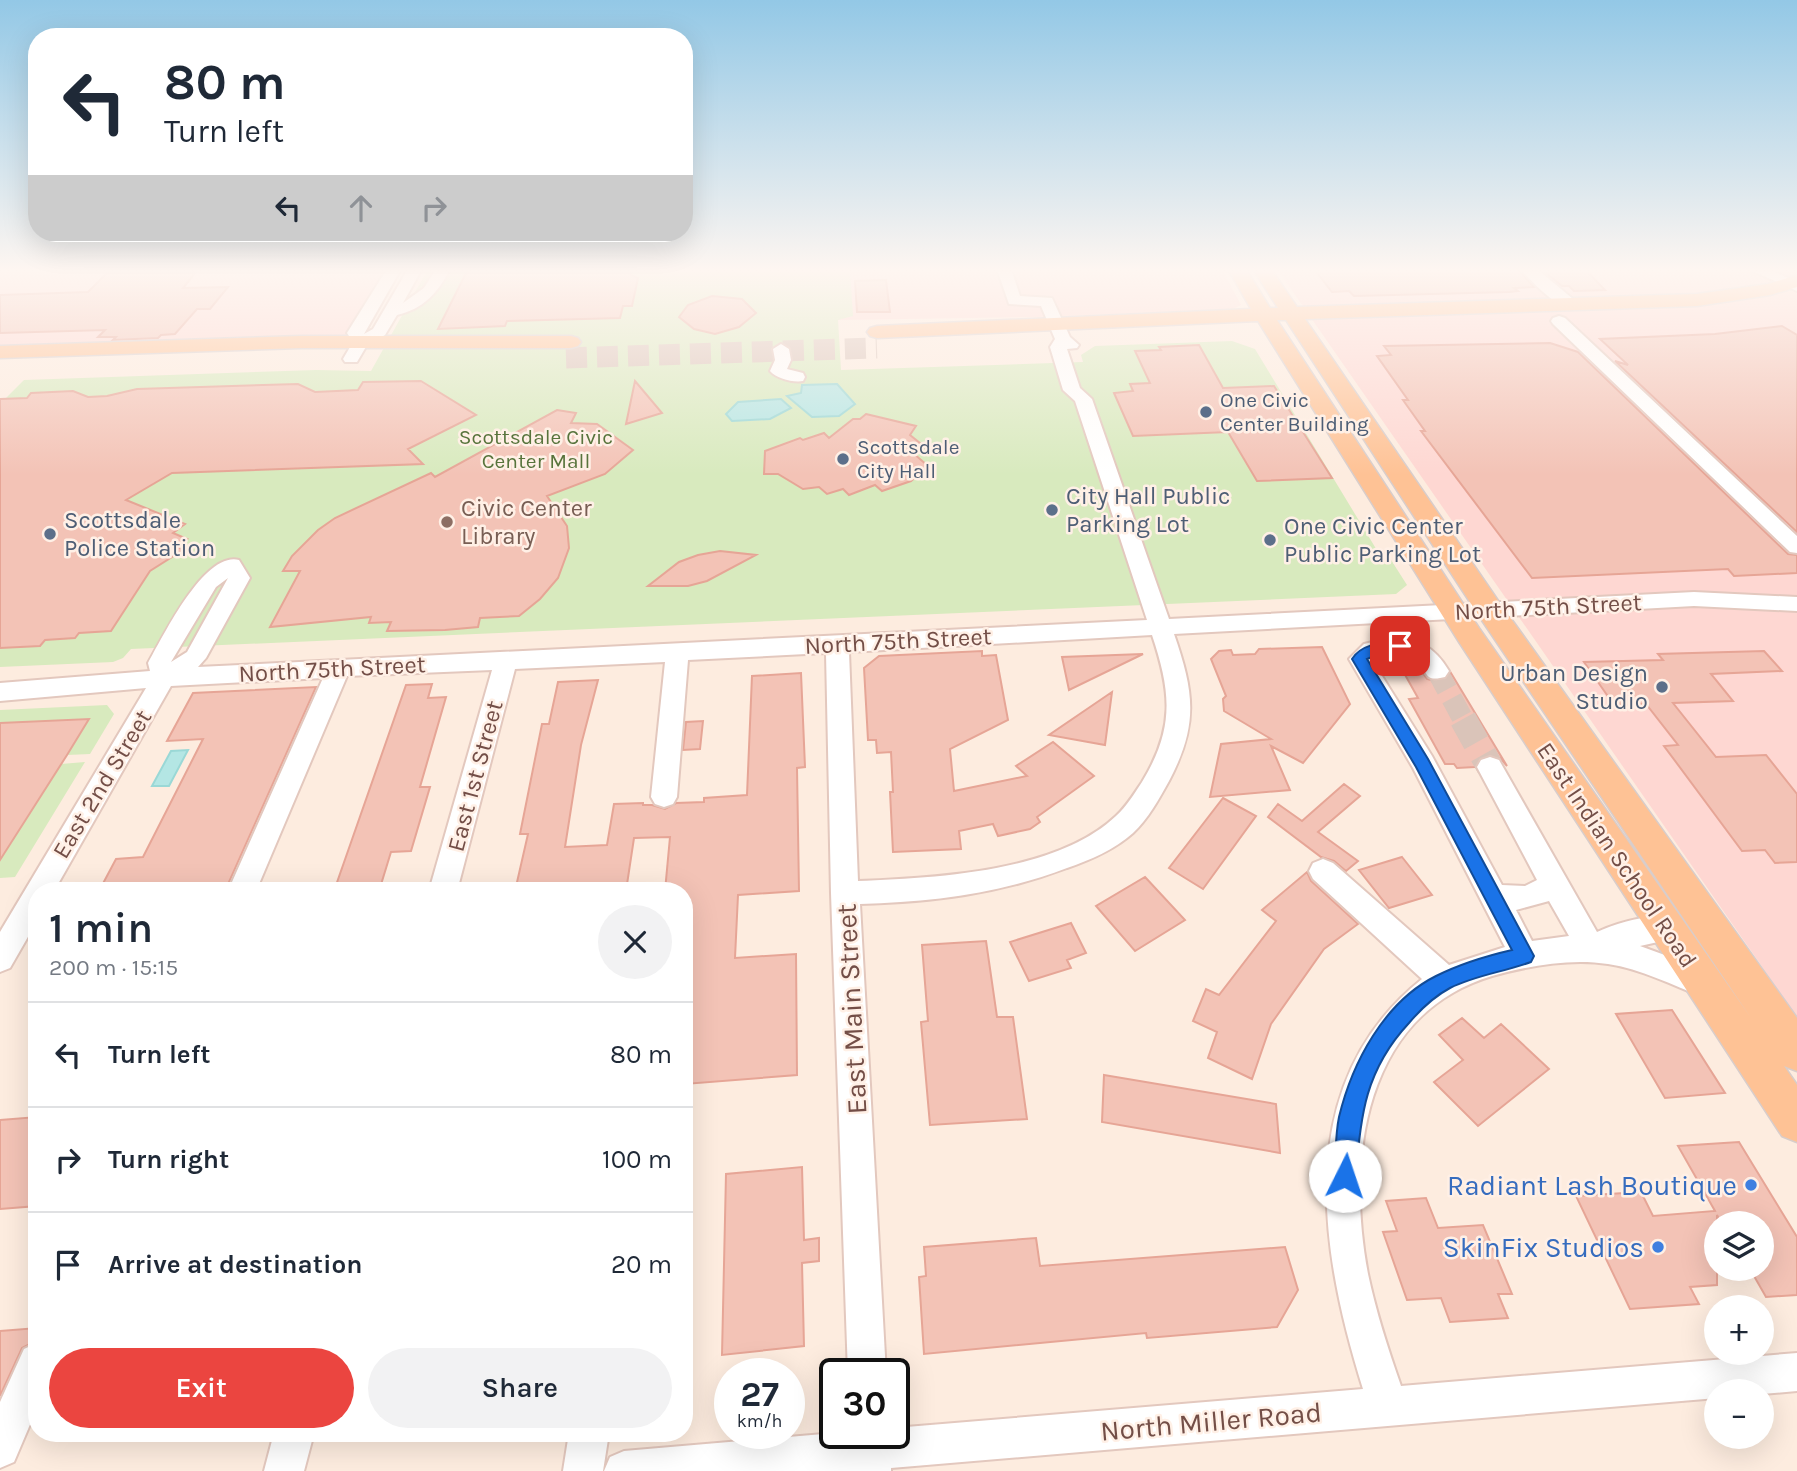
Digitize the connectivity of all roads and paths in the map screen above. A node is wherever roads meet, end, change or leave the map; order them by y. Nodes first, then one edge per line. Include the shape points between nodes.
1 (355, 338) edge
2 (372, 338) edge
3 (925, 338) edge
4 (1059, 338) edge
5 (1292, 338) edge
6 (1294, 338) edge
7 (1586, 338) edge
8 (877, 340) tunnel mouth
9 (86, 349) junction
10 (781, 349) dead end
11 (356, 350) junction
12 (568, 350) tunnel mouth
13 (0, 352) edge
14 (70, 366) junction
15 (0, 368) edge
16 (797, 377) dead end
17 (1797, 547) edge
18 (1797, 604) edge
19 (1489, 610) junction
20 (1453, 611) junction
21 (1161, 626) junction
22 (837, 644) junction
23 (677, 653) junction
24 (506, 661) junction
25 (339, 668) junction
26 (1437, 671) tunnel mouth
27 (164, 677) junction
28 (0, 692) edge
29 (1490, 767) tunnel mouth
30 (664, 797) dead end
31 (1323, 871) dead end
32 (44, 882) edge
33 (246, 882) edge
34 (445, 882) edge
35 (1553, 883) junction
36 (845, 893) junction
37 (1493, 896) junction
38 (28, 910) edge
39 (1666, 929) junction
40 (1591, 948) junction
41 (1525, 956) junction
42 (0, 959) edge
43 (1446, 981) junction
44 (1703, 983) junction
45 (1797, 1052) edge
46 (1797, 1121) edge
47 (866, 1358) edge
48 (1797, 1372) edge
49 (28, 1383) edge
50 (1388, 1406) junction
51 (292, 1442) edge
52 (588, 1442) edge
53 (0, 1448) edge
54 (871, 1452) edge
55 (284, 1471) edge
56 (583, 1471) edge
57 (624, 1471) edge

1 - 11 street
2 - 11 street
3 - 8 main road
4 - 21 street via 1072,390 1083,399
5 - 20 main road, East Indian School Road
6 - 19 main road, East Indian School Road
7 - 17 street
9 - 11 main road
9 - 13 main road
9 - 14 main road
10 - 16 street via 778,371
11 - 12 main road
11 - 14 main road
14 - 15 main road
18 - 19 street, North 75th Street via 1694,599
19 - 20 street, North 75th Street
19 - 45 main road, East Indian School Road
20 - 21 street, North 75th Street
20 - 39 main road, East Indian School Road
21 - 22 street, North 75th Street
21 - 36 street via 1180,692 1176,740 1146,797 1125,824 1072,855 1002,880 938,889
22 - 23 street, North 75th Street
22 - 36 street, East Main Street
23 - 24 street, North 75th Street
23 - 30 street
24 - 25 street, North 75th Street
24 - 34 street, East 1st Street
25 - 27 street, North 75th Street
25 - 33 street
26 - 37 street via 1424,653 1400,646 1380,648 1360,659 1423,763
27 - 27 street, East 2nd Street via 195,658 239,578 232,565 208,582 192,606 159,663
27 - 28 street, North 75th Street
27 - 32 street, East 2nd Street
29 - 35 street
31 - 43 street
35 - 37 street via 1529,898
35 - 40 street
36 - 47 street, East Main Street
37 - 41 street
38 - 42 street, East 2nd Street
39 - 40 street via 1619,936
39 - 44 main road, East Indian School Road
40 - 41 street
40 - 44 street via 1631,956
41 - 43 street
43 - 50 street via 1411,1006 1383,1036 1360,1082 1349,1120 1344,1198 1347,1252 1359,1312
44 - 46 main road, East Indian School Road
48 - 50 street, North Miller Road
49 - 53 street
50 - 54 street, North Miller Road
51 - 55 street
52 - 56 street
54 - 57 street, North Miller Road

